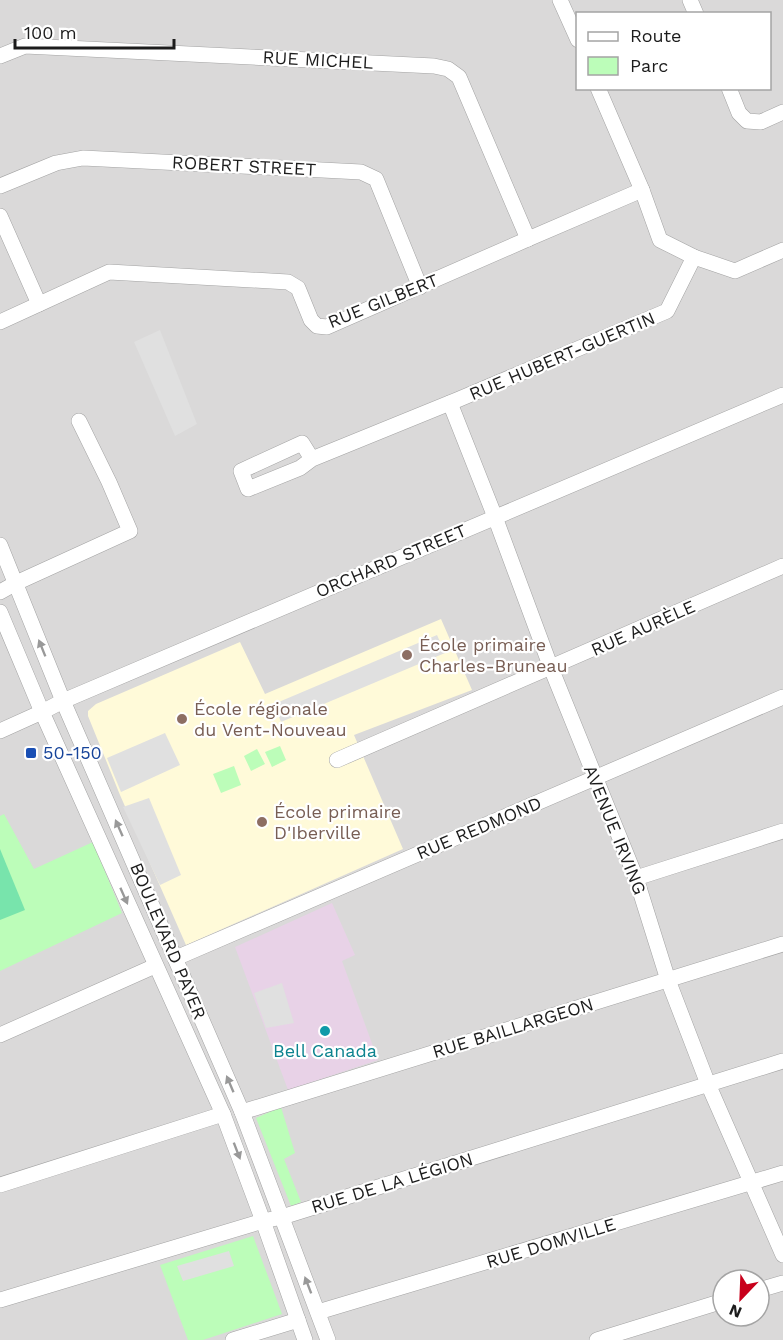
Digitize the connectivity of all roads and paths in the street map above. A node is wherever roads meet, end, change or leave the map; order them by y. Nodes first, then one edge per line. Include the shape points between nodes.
1 (560, 0) edge
2 (576, 36) edge
3 (0, 56) edge
4 (599, 90) edge
5 (730, 90) edge
6 (783, 112) edge
7 (0, 186) edge
8 (642, 190) junction
9 (0, 216) edge
10 (528, 238) junction
11 (783, 250) edge
12 (694, 257) junction
13 (420, 287) junction
14 (39, 304) junction
15 (0, 322) edge
16 (783, 395) edge
17 (450, 403) junction
18 (79, 421) dead end
19 (312, 459) dead end
20 (495, 517) junction
21 (0, 545) edge
22 (783, 566) edge
23 (16, 583) junction
24 (0, 592) edge
25 (0, 612) edge
26 (551, 668) junction
27 (783, 697) edge
28 (63, 700) junction
29 (42, 712) junction
30 (0, 731) edge
31 (337, 759) dead end
32 (595, 778) junction
33 (783, 831) edge
34 (636, 878) junction
35 (783, 944) edge
36 (176, 958) junction
37 (155, 966) junction
38 (668, 980) junction
39 (0, 1035) edge
40 (783, 1061) edge
41 (708, 1084) junction
42 (242, 1112) junction
43 (223, 1114) junction
44 (783, 1173) edge
45 (752, 1182) junction
46 (0, 1185) edge
47 (282, 1217) junction
48 (263, 1221) junction
49 (783, 1255) edge
50 (0, 1300) edge
51 (711, 1305) edge
52 (318, 1312) junction
53 (298, 1320) junction
54 (232, 1340) edge
55 (305, 1340) edge
56 (328, 1340) edge
57 (597, 1340) edge

1 - 2 street
3 - 10 street, RUE MICHEL via 25,46 448,69 459,77
4 - 8 street
5 - 6 street via 739,113 747,121 761,122
7 - 13 street, ROBERT STREET via 56,163 83,158 361,172 376,179
8 - 10 street, RUE GILBERT
8 - 12 street via 660,240
9 - 14 street
10 - 13 street, RUE GILBERT
11 - 12 street via 735,271
12 - 17 street, RUE HUBERT-GUERTIN via 668,311
13 - 14 street, RUE GILBERT via 327,327 317,326 311,320 298,288 288,282 109,272
14 - 15 street, RUE GILBERT
16 - 20 street, ORCHARD STREET
17 - 19 street, RUE HUBERT-GUERTIN
17 - 20 street, AVENUE IRVING
18 - 23 street via 130,531
20 - 26 street, AVENUE IRVING
20 - 28 street, ORCHARD STREET
21 - 23 street, BOULEVARD PAYER
22 - 26 street, RUE AURÈLE
23 - 24 street
28 -> 23 street, BOULEVARD PAYER
25 - 29 street, BOULEVARD PAYER
26 - 31 street, RUE AURÈLE
26 - 32 street, AVENUE IRVING
27 - 32 street, RUE REDMOND
28 - 29 street, ORCHARD STREET
36 -> 28 street, BOULEVARD PAYER
29 - 30 street, ORCHARD STREET
29 -> 37 street, BOULEVARD PAYER
32 - 34 street, AVENUE IRVING
32 - 36 street, RUE REDMOND
33 - 34 street
34 - 38 street, AVENUE IRVING
35 - 38 street, RUE BAILLARGEON
42 -> 36 street, BOULEVARD PAYER
37 - 39 street
37 - 43 street, BOULEVARD PAYER
38 - 41 street, AVENUE IRVING
38 - 42 street, RUE BAILLARGEON
40 - 41 street, RUE DE LA LÉGION
41 - 45 street, AVENUE IRVING
41 - 47 street, RUE DE LA LÉGION
42 - 47 street, BOULEVARD PAYER
43 - 46 street
43 -> 48 street, BOULEVARD PAYER
44 - 45 street, RUE DOMVILLE
45 - 49 street, AVENUE IRVING
45 - 52 street, RUE DOMVILLE
47 - 48 street, RUE DE LA LÉGION
52 -> 47 street, BOULEVARD PAYER
48 - 50 street, RUE DE LA LÉGION
48 - 53 street, BOULEVARD PAYER
51 - 57 street
52 - 56 street, BOULEVARD PAYER
53 - 54 street
53 - 55 street, BOULEVARD PAYER

